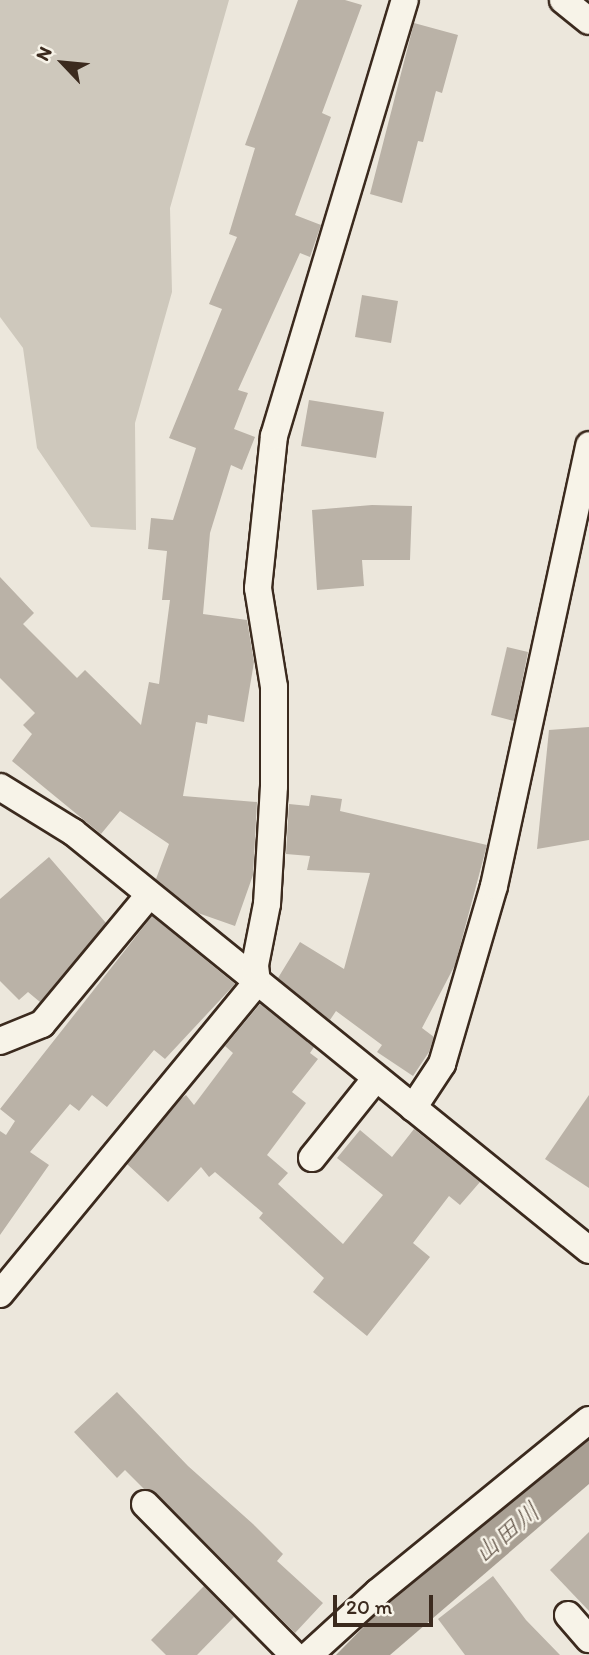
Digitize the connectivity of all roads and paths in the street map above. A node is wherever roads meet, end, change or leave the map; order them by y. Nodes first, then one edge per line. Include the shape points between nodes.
1 (405, 0) edge
2 (563, 0) edge
3 (589, 21) edge
4 (589, 445) edge
5 (0, 788) edge
6 (149, 895) junction
7 (257, 982) junction
8 (0, 1041) edge
9 (376, 1078) junction
10 (413, 1108) junction
11 (312, 1158) dead end
12 (589, 1250) edge
13 (0, 1294) edge
14 (589, 1420) edge
15 (145, 1504) dead end
16 (568, 1615) dead end
17 (589, 1639) edge
18 (294, 1655) edge
19 (309, 1655) edge

1 - 7 street via 274,436 258,588 274,687 274,786
2 - 3 street
4 - 10 street via 494,886 442,1064
5 - 6 street via 73,832
6 - 7 street
6 - 8 street via 42,1024
7 - 9 street
7 - 13 street
9 - 10 street
9 - 11 street
10 - 12 street
14 - 19 street via 378,1592
15 - 18 street
16 - 17 street

